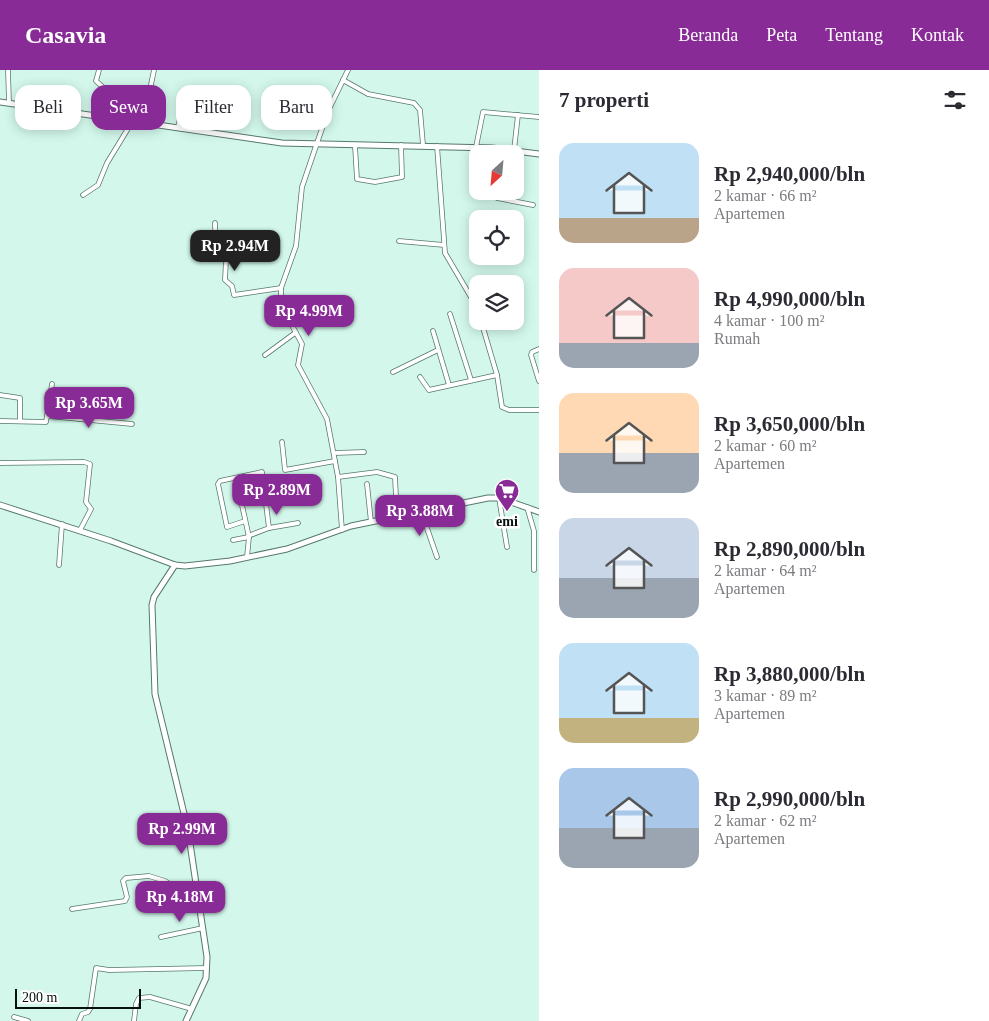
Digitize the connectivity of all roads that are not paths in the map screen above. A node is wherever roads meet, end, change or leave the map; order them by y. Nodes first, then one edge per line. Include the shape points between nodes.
1 (8, 70) edge
2 (99, 70) edge
3 (154, 70) edge
4 (348, 70) edge
5 (343, 80) junction
6 (101, 85) edge
7 (151, 85) edge
8 (0, 102) edge
9 (9, 103) junction
10 (91, 115) edge
11 (518, 115) junction
12 (539, 117) edge
13 (127, 130) edge
14 (191, 130) edge
15 (318, 144) junction
16 (401, 145) junction
17 (423, 145) junction
18 (476, 145) edge
19 (515, 145) edge
20 (355, 146) junction
21 (437, 146) junction
22 (469, 147) edge
23 (524, 152) edge
24 (539, 154) edge
25 (83, 195) dead end
26 (507, 200) edge
27 (533, 205) dead end
28 (215, 223) dead end
29 (399, 241) dead end
30 (444, 246) junction
31 (281, 288) junction
32 (469, 294) edge
33 (450, 314) dead end
34 (484, 330) edge
35 (433, 331) dead end
36 (296, 333) junction
37 (539, 349) edge
38 (438, 350) junction
39 (265, 355) dead end
40 (393, 372) dead end
41 (497, 375) junction
42 (420, 377) dead end
43 (471, 380) junction
44 (539, 381) edge
45 (52, 384) dead end
46 (449, 385) junction
47 (0, 395) edge
48 (50, 396) junction
49 (539, 410) edge
50 (48, 416) junction
51 (79, 419) junction
52 (0, 421) edge
53 (20, 421) junction
54 (132, 424) dead end
55 (282, 442) dead end
56 (364, 452) dead end
57 (334, 453) junction
58 (335, 461) junction
59 (0, 463) edge
60 (338, 477) junction
61 (236, 478) junction
62 (367, 484) dead end
63 (499, 498) junction
64 (0, 505) edge
65 (526, 507) junction
66 (421, 511) junction
67 (539, 512) edge
68 (396, 517) junction
69 (245, 521) junction
70 (371, 522) junction
71 (298, 523) dead end
72 (62, 524) junction
73 (269, 528) junction
74 (80, 530) junction
75 (342, 530) junction
76 (249, 537) junction
77 (233, 540) dead end
78 (507, 547) dead end
79 (247, 557) junction
80 (437, 557) dead end
81 (59, 565) dead end
82 (175, 565) junction
83 (534, 570) dead end
84 (198, 891) junction
85 (72, 909) dead end
86 (203, 928) junction
87 (161, 937) dead end
88 (208, 968) junction
89 (192, 1009) junction
90 (14, 1017) dead end
91 (28, 1021) edge
92 (79, 1021) edge
93 (134, 1021) edge
94 (186, 1021) edge

1 - 9 street
2 - 6 street via 96,81
3 - 7 street
4 - 5 street
5 - 15 street via 328,111
5 - 17 street via 368,94 419,106
8 - 9 street
9 - 10 street
11 - 12 street
11 - 18 street via 483,112
11 - 19 street
13 - 25 street via 100,182
14 - 15 street via 268,142
15 - 20 street
15 - 31 street via 301,193 296,246
16 - 17 street
16 - 20 street
16 - 20 street via 402,177 375,182 356,180
17 - 21 street
21 - 22 street
21 - 30 street
23 - 24 street
26 - 27 street
28 - 31 street via 216,256 226,260 225,279 232,286 234,295
29 - 30 street
30 - 32 street via 447,258
31 - 36 street via 281,305
33 - 43 street
34 - 41 street
35 - 38 street
36 - 39 street
36 - 57 street via 302,344 298,365 325,415
37 - 44 street via 531,355
38 - 40 street
38 - 46 street
41 - 43 street
41 - 49 street via 504,409
42 - 46 street via 428,390
43 - 46 street
45 - 48 street
47 - 53 street via 20,398
48 - 50 street
48 - 51 street via 79,399
50 - 51 street
50 - 53 street via 45,423
51 - 54 street
52 - 53 street
55 - 58 street via 285,470
56 - 57 street
57 - 58 street
58 - 60 street
59 - 74 street via 90,464 86,502 91,509
60 - 68 street via 377,472 395,477
60 - 75 street
61 - 69 street
61 - 69 street via 220,481 218,486 227,527
61 - 73 street via 262,472
62 - 70 street
63 - 65 street
63 - 66 street
63 - 78 street
64 - 72 street
65 - 67 street
65 - 83 street via 534,531
66 - 68 street
66 - 80 street
68 - 70 street
69 - 76 street
70 - 75 street
71 - 73 street
72 - 74 street
72 - 81 street
73 - 76 street
74 - 82 street
75 - 79 street via 287,549
76 - 77 street
76 - 79 street
79 - 82 street via 203,565
82 - 84 street via 152,605 154,690 188,830
84 - 85 street via 182,892 149,876 126,878 123,881 125,902
84 - 86 street
86 - 87 street
86 - 88 street
88 - 89 street
88 - 92 street via 96,968 90,1009 82,1014
89 - 93 street via 152,998 139,998
89 - 94 street
90 - 91 street

